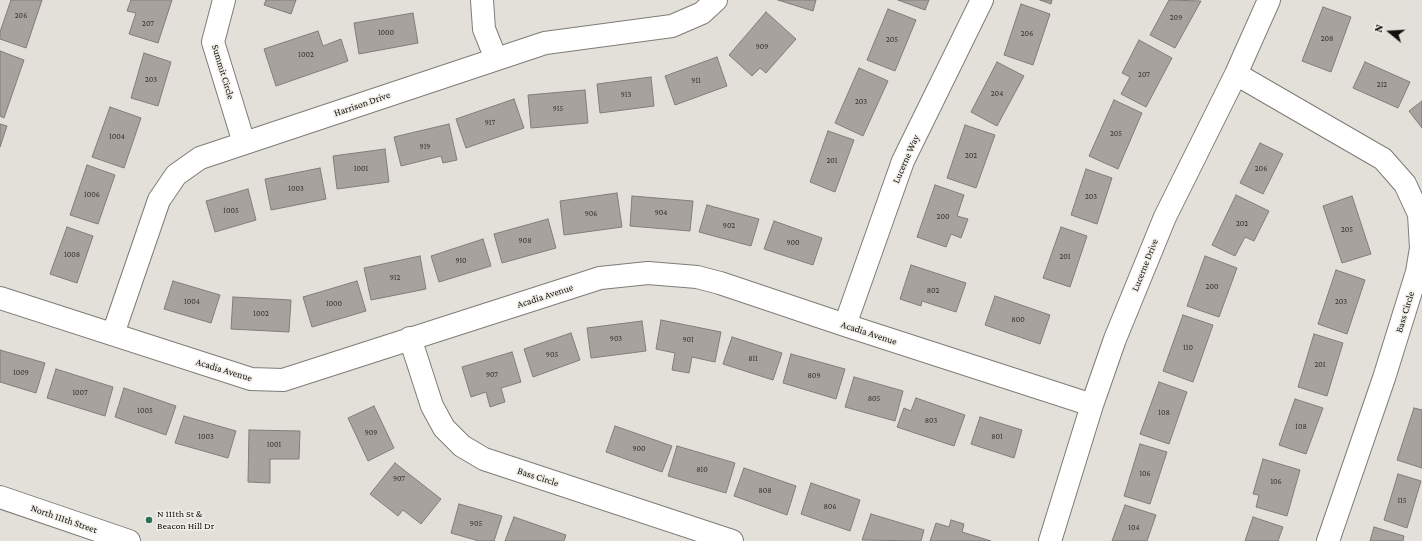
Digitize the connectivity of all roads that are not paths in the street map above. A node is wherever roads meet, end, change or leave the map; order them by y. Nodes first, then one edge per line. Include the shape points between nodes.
1 (224, 0) edge
2 (482, 0) edge
3 (716, 0) edge
4 (982, 0) edge
5 (1269, 0) edge
6 (496, 59) junction
7 (1236, 74) junction
8 (244, 143) junction
9 (0, 298) edge
10 (845, 325) junction
11 (113, 334) junction
12 (410, 338) junction
13 (1092, 405) junction
14 (0, 497) edge
15 (117, 539) edge
16 (732, 541) edge
17 (1050, 541) edge
18 (1328, 541) edge

1 - 8 street, Summit Circle via 213,42
2 - 6 street via 484,30
3 - 6 street, Harrison Drive via 702,13 672,26 545,43
4 - 10 street, Lucerne Way via 903,162
5 - 7 street, Lucerne Drive
6 - 8 street, Harrison Drive
7 - 13 street, Lucerne Drive via 1165,217 1115,339
7 - 18 street, Bass Circle via 1383,159 1405,184 1419,214 1422,248 1417,272
8 - 11 street, Harrison Drive via 200,158 176,175 159,200
9 - 11 street, Acadia Avenue
10 - 12 street, Acadia Avenue via 720,283 697,277 648,273 600,278
10 - 13 street, Acadia Avenue
11 - 12 street, Acadia Avenue via 251,379 283,380
12 - 16 street, Bass Circle via 432,406 444,428 462,446 484,459
13 - 17 street, Lucerne Drive
14 - 15 street, North 111th Street

